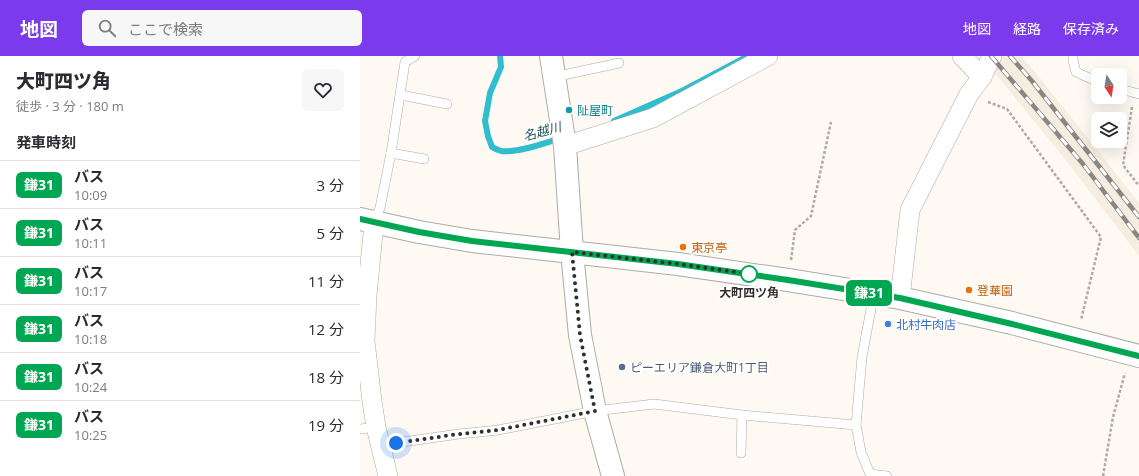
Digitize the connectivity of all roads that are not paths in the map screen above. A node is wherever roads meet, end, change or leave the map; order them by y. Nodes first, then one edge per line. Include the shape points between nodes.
1 (415, 56) edge
2 (768, 56) edge
3 (962, 56) edge
4 (992, 56) edge
5 (1073, 56) edge
6 (746, 62) edge
7 (619, 63) dead end
8 (553, 66) edge
9 (982, 77) junction
10 (1091, 79) edge
11 (1127, 91) edge
12 (1137, 94) edge
13 (401, 95) junction
14 (447, 104) dead end
15 (563, 137) junction
16 (391, 153) junction
17 (424, 159) dead end
18 (367, 221) edge
19 (572, 252) junction
20 (874, 294) junction
21 (900, 298) junction
22 (1134, 355) edge
23 (595, 411) junction
24 (742, 415) junction
25 (856, 425) junction
26 (368, 428) edge
27 (381, 445) junction
28 (741, 453) dead end
29 (388, 476) edge
30 (613, 476) edge
31 (887, 476) edge

1 - 13 lane via 406,62
2 - 6 street
3 - 9 street
4 - 9 street
5 - 10 lane via 1076,72
6 - 15 street via 653,118
7 - 8 lane
8 - 15 main road
9 - 21 street via 969,94 910,210
11 - 12 lane
13 - 14 lane
13 - 16 lane
15 - 19 main road
16 - 17 lane
16 - 18 lane via 380,208
18 - 19 main road via 472,241
18 - 26 street via 366,341 372,401
19 - 20 main road via 678,264
19 - 23 main road via 580,335
20 - 21 main road
20 - 25 lane via 862,357
21 - 22 main road
23 - 24 lane via 654,404
23 - 27 lane via 498,430
23 - 30 main road
24 - 25 lane
24 - 28 lane
25 - 31 lane via 861,452 870,474
26 - 27 street
27 - 29 street

